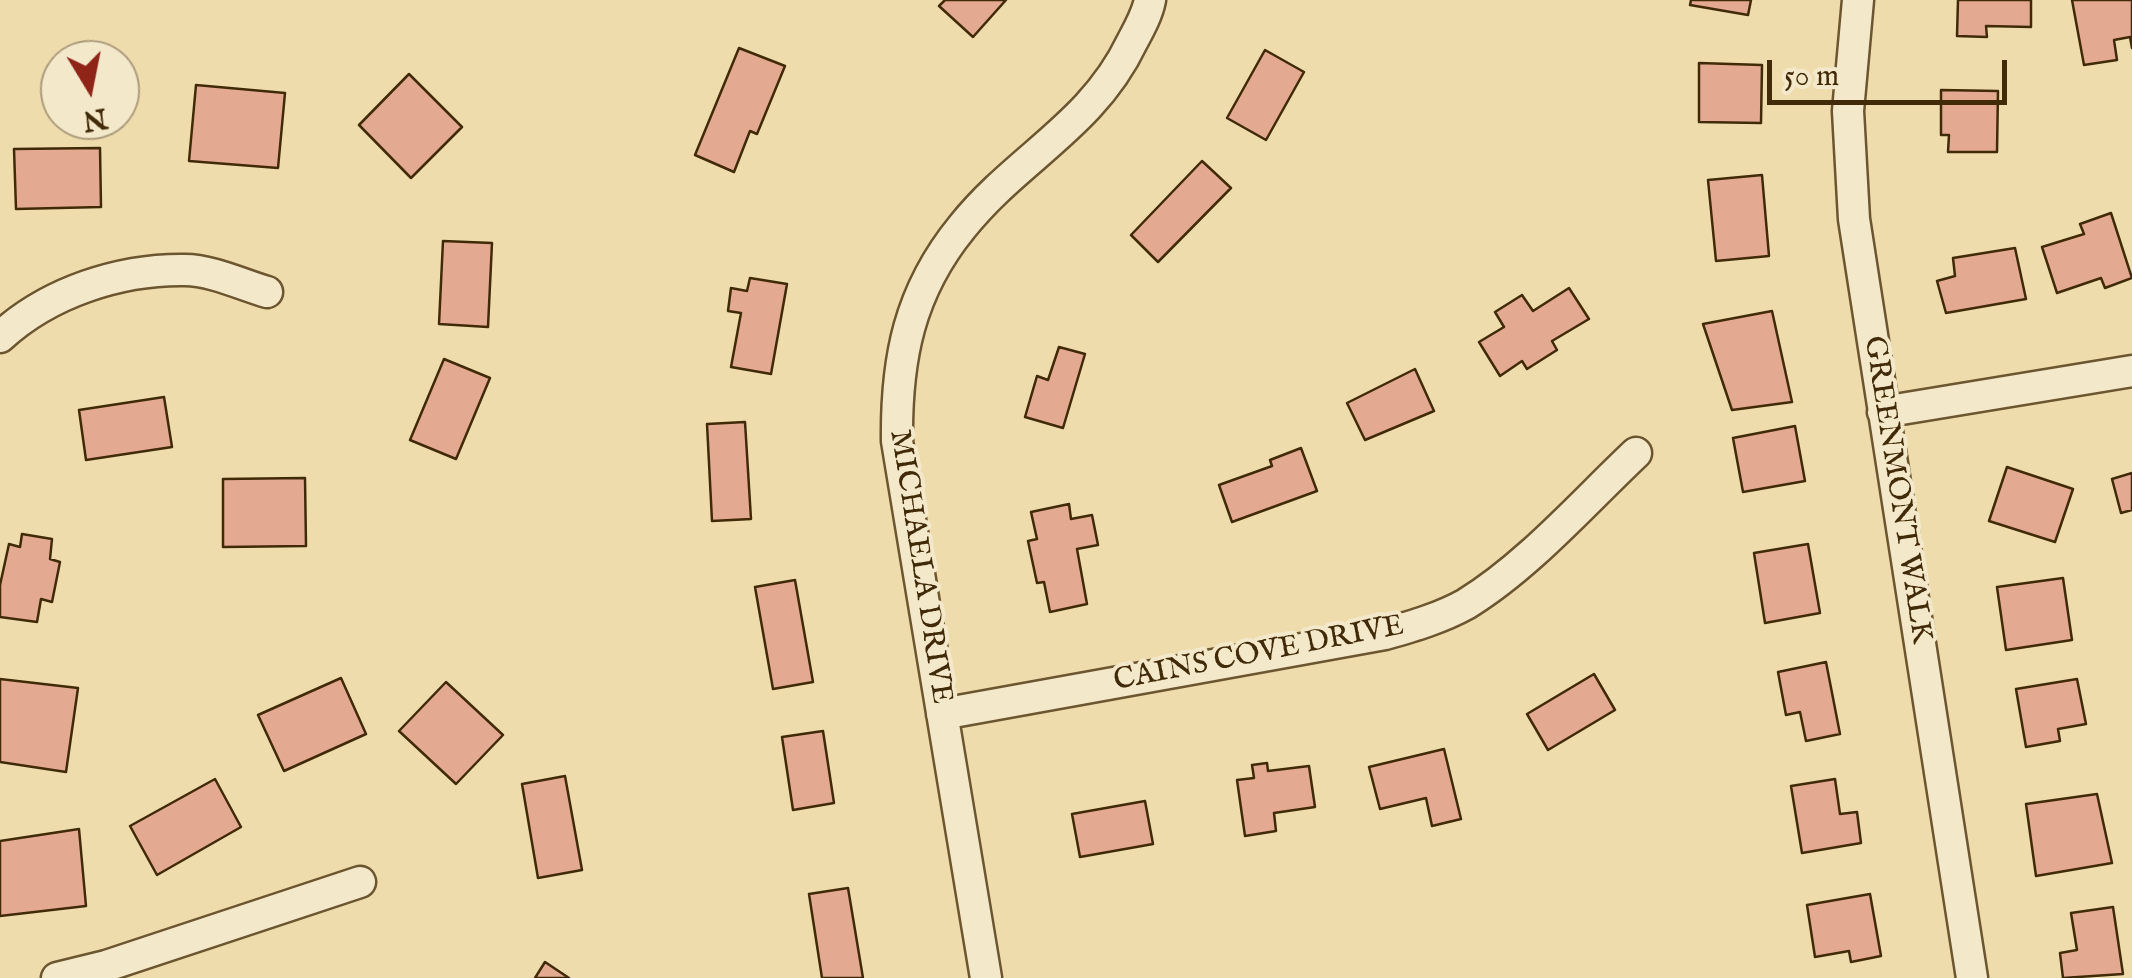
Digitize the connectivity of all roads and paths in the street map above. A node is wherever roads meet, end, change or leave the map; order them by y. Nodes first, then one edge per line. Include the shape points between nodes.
1 (1150, 0) edge
2 (1858, 0) edge
3 (268, 292) dead end
4 (0, 337) edge
5 (2132, 371) edge
6 (1884, 412) junction
7 (1636, 453) dead end
8 (942, 714) junction
9 (360, 882) dead end
10 (57, 978) edge
11 (986, 978) edge
12 (1972, 978) edge

1 - 8 street, MICHAELA DRIVE via 1119,70 1079,119 961,227 928,278 907,330 896,386 897,442
2 - 6 street, GREENMONT WALK via 1848,111 1854,219
3 - 4 street via 188,269 113,278 68,293
5 - 6 street
6 - 12 street, GREENMONT WALK
7 - 8 street, CAINS COVE DRIVE via 1503,578 1430,621
8 - 11 street, MICHAELA DRIVE
9 - 10 street

